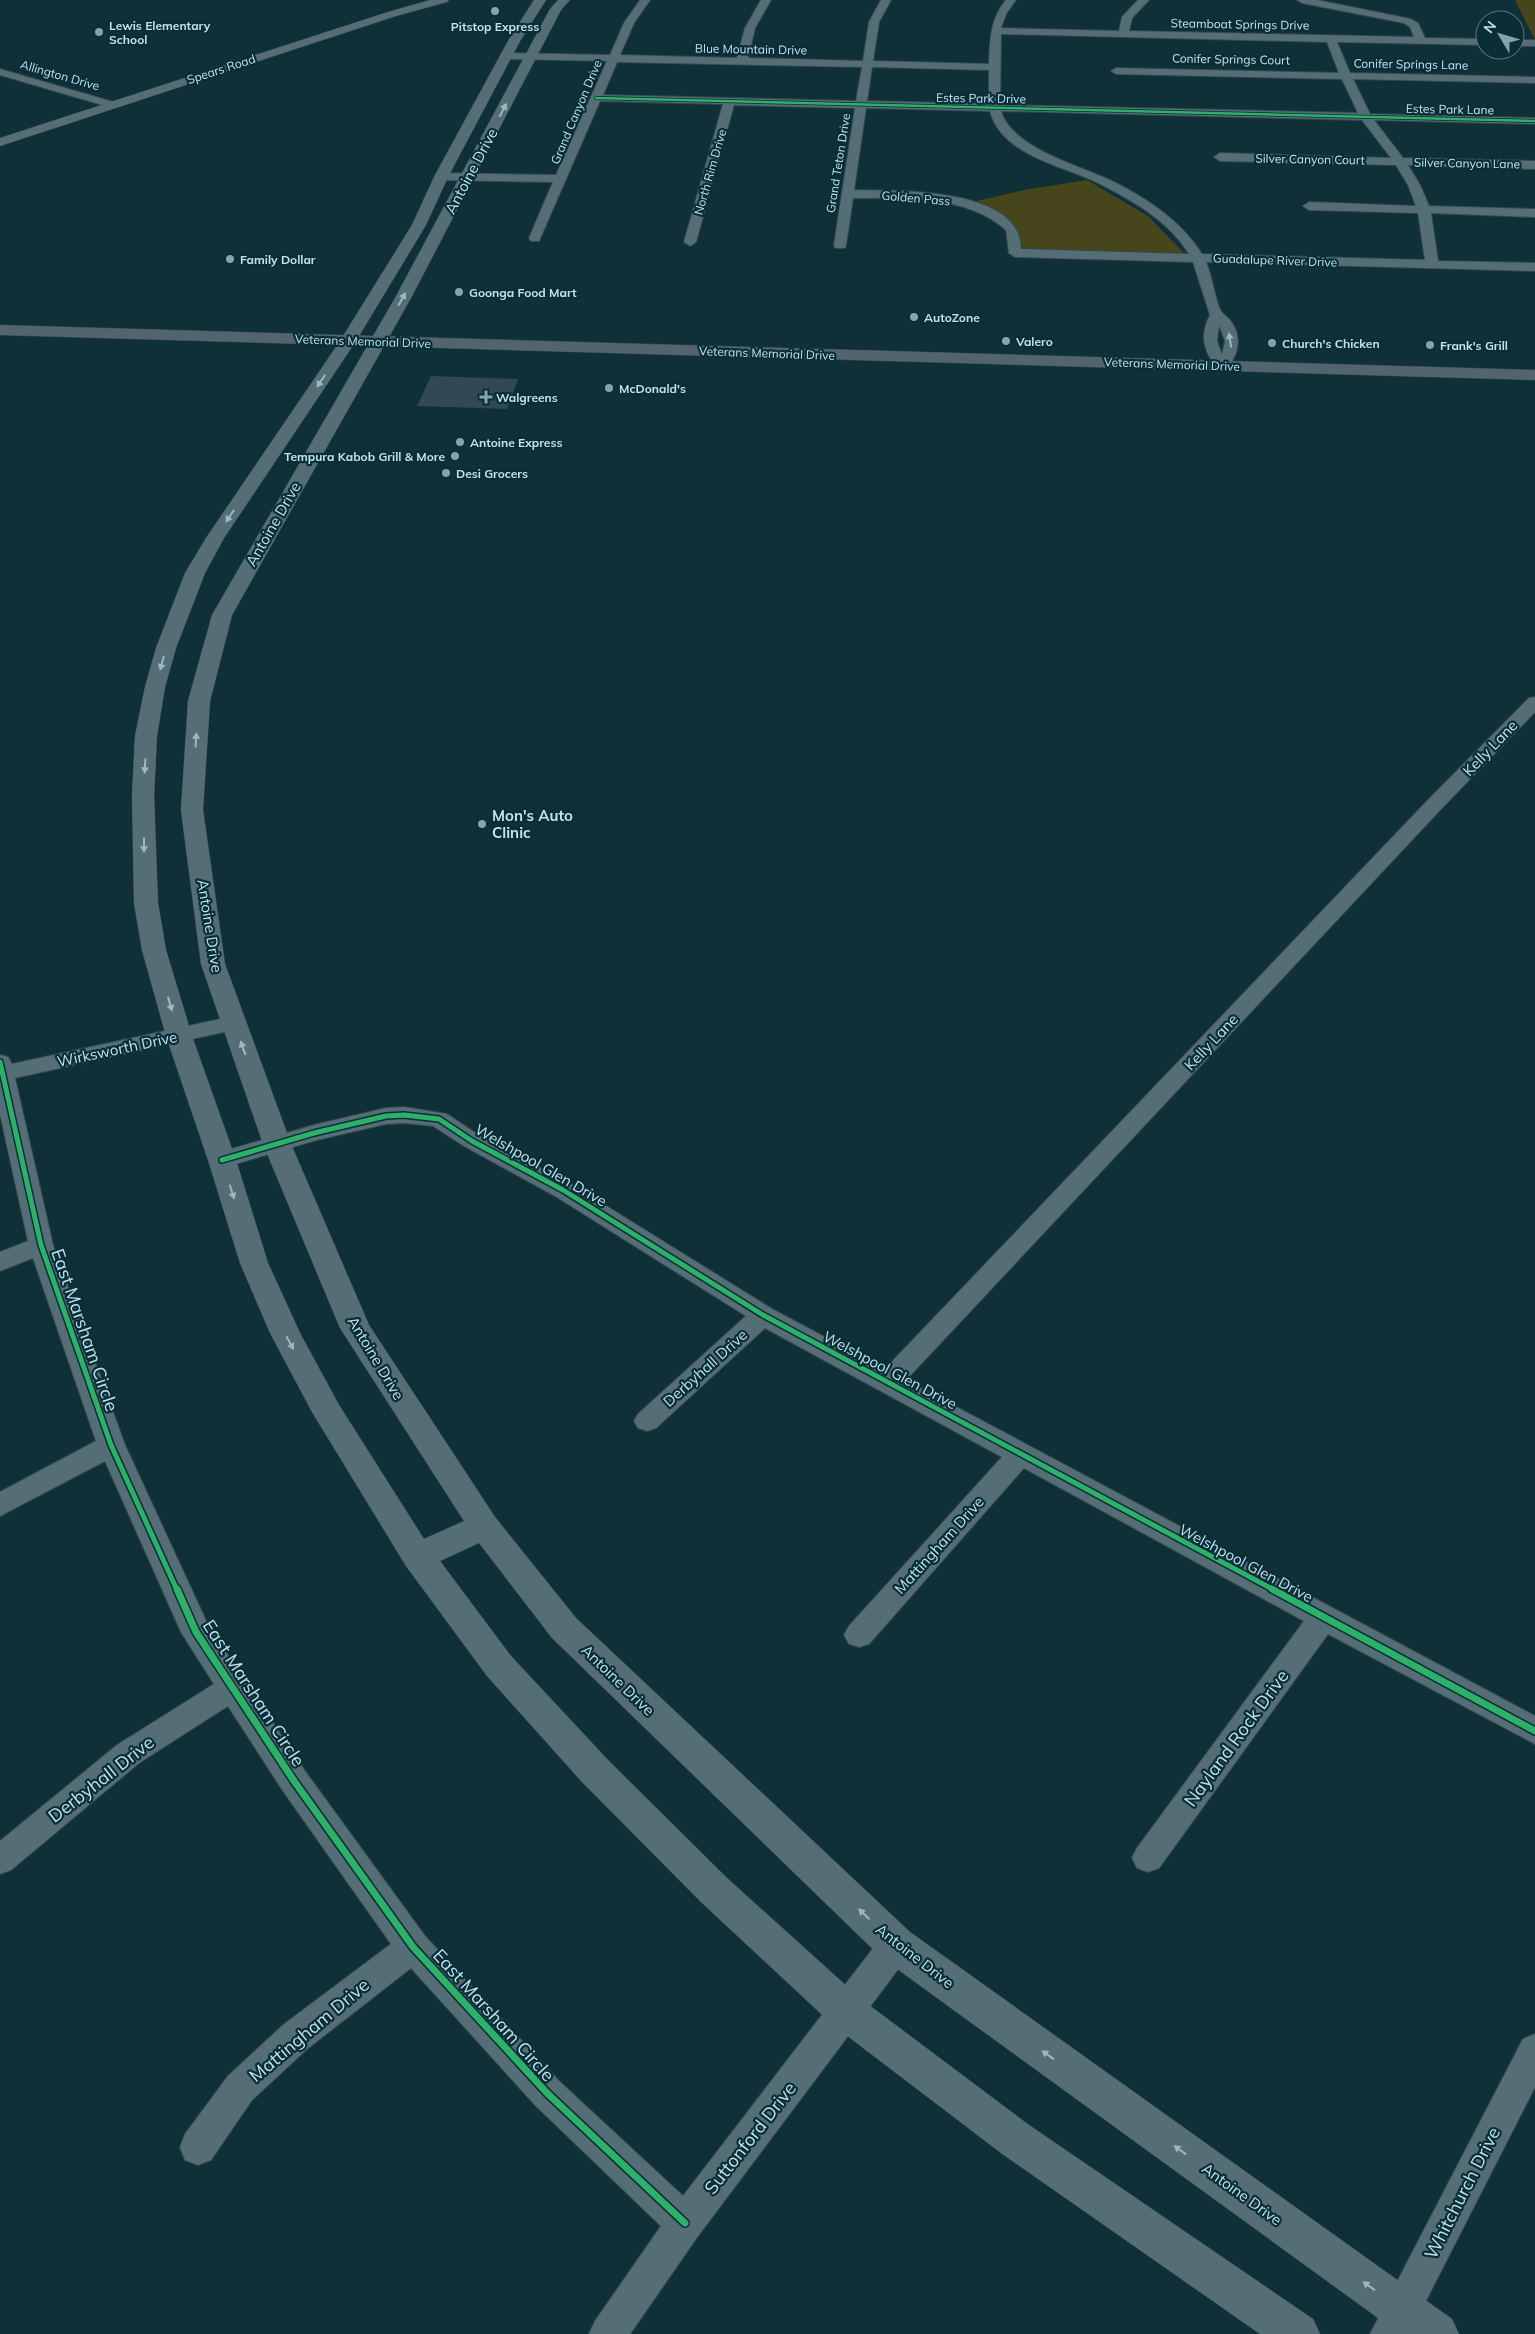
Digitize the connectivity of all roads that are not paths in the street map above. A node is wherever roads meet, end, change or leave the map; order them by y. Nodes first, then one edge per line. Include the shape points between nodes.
1 (443, 0) edge
2 (540, 0) edge
3 (564, 0) edge
4 (645, 0) edge
5 (766, 0) edge
6 (886, 0) edge
7 (1011, 0) edge
8 (1144, 0) edge
9 (1302, 0) edge
10 (995, 31) junction
11 (1123, 34) junction
12 (1332, 39) junction
13 (1421, 40) junction
14 (1475, 42) edge
15 (507, 56) junction
16 (531, 56) junction
17 (614, 58) junction
18 (742, 61) junction
19 (867, 64) junction
20 (994, 67) junction
21 (1116, 71) dead end
22 (0, 72) edge
23 (1346, 76) junction
24 (1535, 80) edge
25 (596, 98) junction
26 (730, 102) junction
27 (113, 105) junction
28 (861, 105) junction
29 (995, 108) junction
30 (1366, 117) junction
31 (1535, 121) edge
32 (0, 142) edge
33 (1220, 157) dead end
34 (1399, 161) junction
35 (1535, 165) edge
36 (441, 177) junction
37 (469, 177) junction
38 (562, 179) junction
39 (848, 194) junction
40 (1309, 206) dead end
41 (1425, 210) junction
42 (1535, 213) edge
43 (412, 236) junction
44 (436, 237) junction
45 (536, 238) dead end
46 (690, 242) dead end
47 (840, 245) dead end
48 (1015, 253) joint
49 (1198, 258) junction
50 (1432, 264) junction
51 (1535, 267) edge
52 (1217, 315) junction
53 (0, 330) edge
54 (348, 341) junction
55 (378, 342) junction
56 (1222, 366) junction
57 (1535, 375) edge
58 (1535, 702) edge
59 (234, 1023) junction
60 (179, 1036) junction
61 (1, 1070) edge
62 (277, 1144) junction
63 (222, 1160) junction
64 (41, 1245) junction
65 (0, 1262) edge
66 (763, 1315) junction
67 (888, 1382) junction
68 (646, 1421) dead end
69 (111, 1445) junction
70 (1020, 1455) junction
71 (0, 1505) edge
72 (484, 1526) junction
73 (418, 1557) junction
74 (1323, 1618) junction
75 (859, 1635) dead end
76 (232, 1688) junction
77 (1535, 1731) edge
78 (1148, 1858) dead end
79 (0, 1860) edge
80 (896, 1945) junction
81 (413, 1947) junction
82 (847, 2012) junction
83 (1535, 2052) edge
84 (198, 2147) dead end
85 (685, 2223) junction
86 (1395, 2322) edge
87 (608, 2334) edge
88 (1298, 2334) edge
89 (1437, 2334) edge

1 - 27 main road, Spears Road
2 - 15 main road, Antoine Drive
3 - 16 main road, Antoine Drive
4 - 17 street, Grand Canyon Drive via 629,22
5 - 18 street via 750,28
6 - 19 street, Grand Teton Drive via 874,22
7 - 10 street via 999,15
8 - 11 street via 1128,17
9 - 13 street via 1407,21 1414,25
10 - 11 street, Steamboat Springs Drive
10 - 20 street
11 - 12 street, Steamboat Springs Drive
12 - 13 street, Steamboat Springs Drive
12 - 23 street
13 - 14 street, Steamboat Springs Drive
15 - 16 street, Blue Mountain Drive
15 - 36 main road, Antoine Drive
16 - 17 street, Blue Mountain Drive
37 -> 16 main road, Antoine Drive
17 - 18 street, Blue Mountain Drive
17 - 25 street, Grand Canyon Drive
18 - 19 street, Blue Mountain Drive
19 - 20 street, Blue Mountain Drive
19 - 28 street, Grand Teton Drive
20 - 29 street
21 - 23 street, Conifer Springs Court
22 - 27 street, Allington Drive
23 - 24 street, Conifer Springs Lane
23 - 30 street
25 - 26 street, Estes Park Drive
25 - 38 street, Grand Canyon Drive
26 - 28 street, Estes Park Drive
26 - 46 street, North Rim Drive
27 - 32 main road, Spears Road
28 - 29 street, Estes Park Drive
28 - 39 street, Grand Teton Drive
29 - 30 street, Estes Park Drive
29 - 49 street via 1000,123 1009,133 1038,152 1137,200 1172,226
30 - 31 street, Estes Park Lane
30 - 34 street
33 - 34 street, Silver Canyon Court
34 - 35 street, Silver Canyon Lane
34 - 41 street
36 - 37 street
36 - 43 main road, Antoine Drive
37 - 38 street
37 - 44 main road, Antoine Drive
38 - 45 street, Grand Canyon Drive
39 - 47 street, Grand Teton Drive
39 - 48 street, Golden Pass via 938,198 977,208 1010,226
40 - 41 street
41 - 42 street
41 - 50 street
43 - 44 main road
43 - 54 main road, Antoine Drive
55 -> 44 main road, Antoine Drive
48 - 49 street, Guadalupe River Drive
49 - 50 street, Guadalupe River Drive
49 - 52 street via 1209,300
50 - 51 street, Guadalupe River Drive
52 - 56 street via 1210,326 1210,342 1213,355
56 -> 52 street via 1230,356 1232,342 1227,325
53 - 54 main road, Veterans Memorial Drive
54 - 55 main road, Veterans Memorial Drive
54 -> 60 main road, Antoine Drive via 215,538 195,573 166,648 155,687 146,736 146,903 154,950
55 - 56 main road, Veterans Memorial Drive
59 -> 55 main road, Antoine Drive via 213,964 192,810 199,701 222,615
56 - 57 main road, Veterans Memorial Drive
58 - 67 street, Kelly Lane
59 - 60 street, Wirksworth Drive
62 -> 59 main road, Antoine Drive
60 - 61 street, Wirksworth Drive
60 - 63 main road, Antoine Drive
61 - 64 street, East Marsham Circle
62 - 63 street, Welshpool Glen Drive
62 - 66 street, Welshpool Glen Drive via 386,1116 439,1119 563,1190
62 - 72 main road, Antoine Drive via 355,1328
63 -> 73 main road, Antoine Drive via 254,1264 285,1333 327,1412
64 - 65 street
64 - 69 street, East Marsham Circle
66 - 67 street, Welshpool Glen Drive
66 - 68 street, Derbyhall Drive
67 - 70 street, Welshpool Glen Drive
69 - 71 street
69 - 76 street, East Marsham Circle via 196,1632
70 - 74 street, Welshpool Glen Drive
70 - 75 street, Mattingham Drive
72 - 73 main road
80 -> 72 main road, Antoine Drive via 564,1628
73 - 82 main road, Antoine Drive via 499,1666 595,1771 714,1890
74 - 77 street, Welshpool Glen Drive
74 - 78 street, Nayland Rock Drive
76 - 79 street, Derbyhall Drive via 128,1754
76 - 81 street, East Marsham Circle
80 - 82 street, Suttonford Drive
86 -> 80 main road, Antoine Drive
81 - 84 street, Mattingham Drive via 295,2037 240,2088
81 - 85 street, East Marsham Circle via 547,2093
82 - 85 street, Suttonford Drive
82 - 88 main road, Antoine Drive via 1015,2139
83 - 86 street, Whitchurch Drive
85 - 87 street, Suttonford Drive
86 - 89 main road, Antoine Drive

